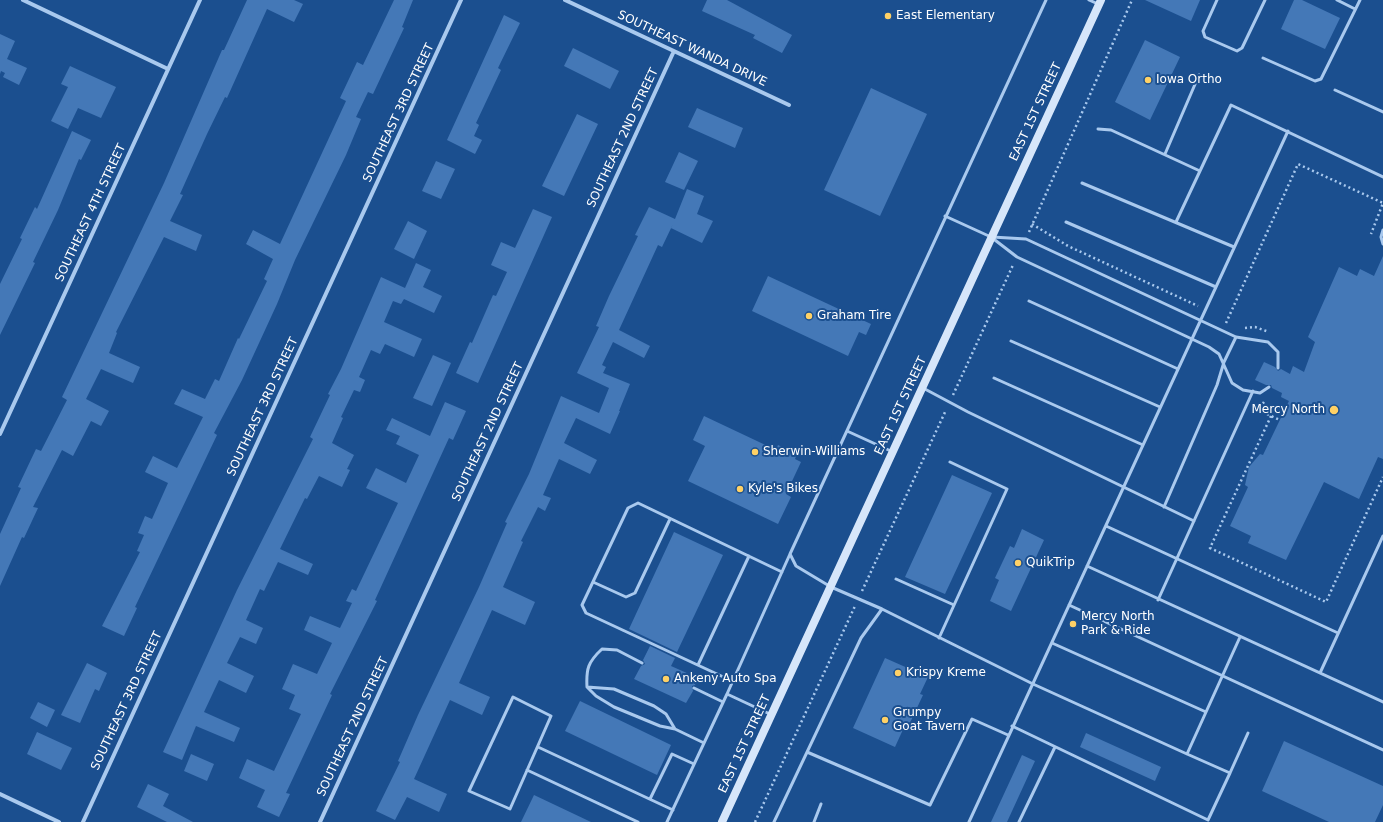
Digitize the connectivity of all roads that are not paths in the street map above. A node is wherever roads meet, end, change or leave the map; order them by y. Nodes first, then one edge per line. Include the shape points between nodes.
1 (23, 0) edge
2 (200, 0) edge
3 (461, 0) edge
4 (565, 0) edge
5 (1046, 0) edge
6 (1089, 0) edge
7 (1217, 0) edge
8 (1265, 0) edge
9 (1337, 0) edge
10 (1360, 0) edge
11 (1100, 2) edge
12 (1355, 9) junction
13 (674, 51) junction
14 (1262, 58) dead end
15 (168, 69) junction
16 (1199, 75) dead end
17 (1334, 90) dead end
18 (789, 105) dead end
19 (1383, 112) edge
20 (1098, 130) dead end
21 (1288, 131) junction
22 (1164, 154) junction
23 (1200, 170) junction
24 (1383, 177) edge
25 (1082, 183) dead end
26 (945, 216) junction
27 (1066, 222) dead end
28 (1176, 222) junction
29 (1383, 230) edge
30 (991, 237) junction
31 (1383, 244) edge
32 (1234, 247) junction
33 (1216, 287) junction
34 (1030, 301) dead end
35 (1200, 321) junction
36 (1236, 337) junction
37 (1192, 338) junction
38 (1011, 341) dead end
39 (1224, 362) junction
40 (1278, 368) dead end
41 (1178, 369) junction
42 (994, 378) dead end
43 (1269, 387) dead end
44 (922, 388) junction
45 (1253, 391) junction
46 (1160, 407) junction
47 (847, 431) junction
48 (0, 434) edge
49 (1143, 445) junction
50 (893, 452) junction
51 (950, 462) dead end
52 (1124, 487) junction
53 (1164, 507) junction
54 (670, 519) junction
55 (1194, 522) junction
56 (1106, 526) junction
57 (1383, 536) edge
58 (790, 554) junction
59 (749, 556) junction
60 (1177, 559) junction
61 (1087, 566) junction
62 (782, 572) junction
63 (896, 579) dead end
64 (593, 582) junction
65 (831, 587) junction
66 (1158, 600) junction
67 (954, 605) junction
68 (1069, 605) junction
69 (882, 609) junction
70 (1338, 633) junction
71 (1240, 637) junction
72 (939, 638) junction
73 (1052, 643) junction
74 (642, 662) dead end
75 (698, 665) junction
76 (1320, 673) junction
77 (1223, 676) junction
78 (732, 681) junction
79 (1033, 684) junction
80 (587, 687) junction
81 (694, 688) dead end
82 (727, 694) junction
83 (723, 702) junction
84 (1383, 702) edge
85 (1206, 712) junction
86 (772, 715) junction
87 (1012, 726) junction
88 (675, 729) junction
89 (1248, 733) dead end
90 (1008, 735) junction
91 (704, 743) junction
92 (538, 747) junction
93 (1055, 747) junction
94 (1383, 750) edge
95 (807, 752) junction
96 (1187, 754) junction
97 (694, 764) junction
98 (527, 770) junction
99 (1230, 773) junction
100 (0, 794) edge
101 (650, 799) junction
102 (821, 804) dead end
103 (673, 810) junction
104 (1208, 821) edge
105 (59, 822) edge
106 (83, 822) edge
107 (320, 822) edge
108 (638, 822) edge
109 (667, 822) edge
110 (722, 822) edge
111 (774, 822) edge
112 (814, 822) edge
113 (969, 822) edge
114 (1019, 822) edge

1 - 15 street
2 - 15 street, SOUTHEAST 4TH STREET
3 - 106 street, SOUTHEAST 3RD STREET
4 - 13 street, SOUTHEAST WANDA DRIVE
5 - 26 lane
6 - 11 lane
7 - 8 lane via 1202,31 1205,37 1237,51 1242,48
9 - 12 lane
10 - 12 lane
11 - 30 main road, EAST 1ST STREET
12 - 14 lane via 1321,79 1315,81
13 - 18 street, SOUTHEAST WANDA DRIVE
13 - 107 street, SOUTHEAST 2ND STREET
15 - 48 street, SOUTHEAST 4TH STREET
16 - 22 lane
17 - 19 lane
20 - 22 lane via 1111,130
21 - 23 lane via 1231,105
21 - 24 lane
21 - 32 lane
22 - 23 lane
23 - 28 lane
25 - 28 lane
26 - 30 lane
26 - 47 lane
27 - 33 lane
28 - 32 lane
29 - 31 lane
30 - 35 lane via 1026,239
30 - 37 lane via 1017,257
30 - 44 main road, EAST 1ST STREET
32 - 33 lane
33 - 35 lane
34 - 41 lane
35 - 36 lane
35 - 37 lane
36 - 39 lane
36 - 40 lane via 1268,342 1278,352
37 - 39 lane via 1219,354
37 - 41 lane
38 - 46 lane
39 - 45 lane via 1232,383 1243,390
39 - 53 lane via 1217,386
41 - 46 lane
42 - 49 lane
43 - 45 lane via 1260,393
44 - 50 main road, EAST 1ST STREET
44 - 52 lane
45 - 55 lane
46 - 49 lane
47 - 50 lane
47 - 58 lane
49 - 52 lane
50 - 65 main road, EAST 1ST STREET
51 - 67 lane via 1007,489
52 - 53 lane
52 - 56 lane
53 - 55 lane
54 - 59 lane
54 - 64 lane via 635,593 626,597
54 - 64 lane via 638,503 628,508
55 - 60 lane
56 - 60 lane
56 - 61 lane
57 - 70 lane
58 - 62 lane
58 - 65 lane via 796,566
59 - 62 lane
59 - 75 lane
60 - 66 lane
60 - 70 lane
61 - 66 lane
61 - 68 lane
62 - 78 lane
63 - 67 lane
64 - 75 lane via 582,605 586,613
65 - 69 lane
65 - 86 main road, EAST 1ST STREET
66 - 71 lane
67 - 72 lane
68 - 73 lane
68 - 77 lane
69 - 72 lane
69 - 95 lane via 861,638
70 - 76 lane
71 - 76 lane
71 - 77 lane
72 - 79 lane
73 - 79 lane
73 - 85 lane
74 - 80 lane via 617,650 602,649 593,658 586,672
75 - 78 lane
76 - 84 lane
77 - 85 lane
77 - 94 lane
78 - 82 lane
79 - 87 lane
79 - 96 lane
80 - 88 lane via 614,707 660,726
80 - 88 lane via 614,689 654,706 666,714
81 - 83 lane
82 - 83 lane
82 - 86 lane
83 - 91 lane
85 - 96 lane
86 - 110 main road, EAST 1ST STREET
87 - 90 lane
87 - 93 lane
88 - 91 lane
89 - 99 lane
90 - 95 lane via 972,720 930,805
90 - 113 lane
91 - 97 lane
92 - 98 lane
92 - 98 lane via 552,716 513,697 468,791 510,809
92 - 101 lane
93 - 104 lane
93 - 114 lane
95 - 111 lane
96 - 99 lane
97 - 101 lane via 672,754
97 - 103 lane
98 - 108 lane
99 - 104 lane
100 - 105 street
101 - 103 lane
102 - 112 lane
103 - 109 lane

